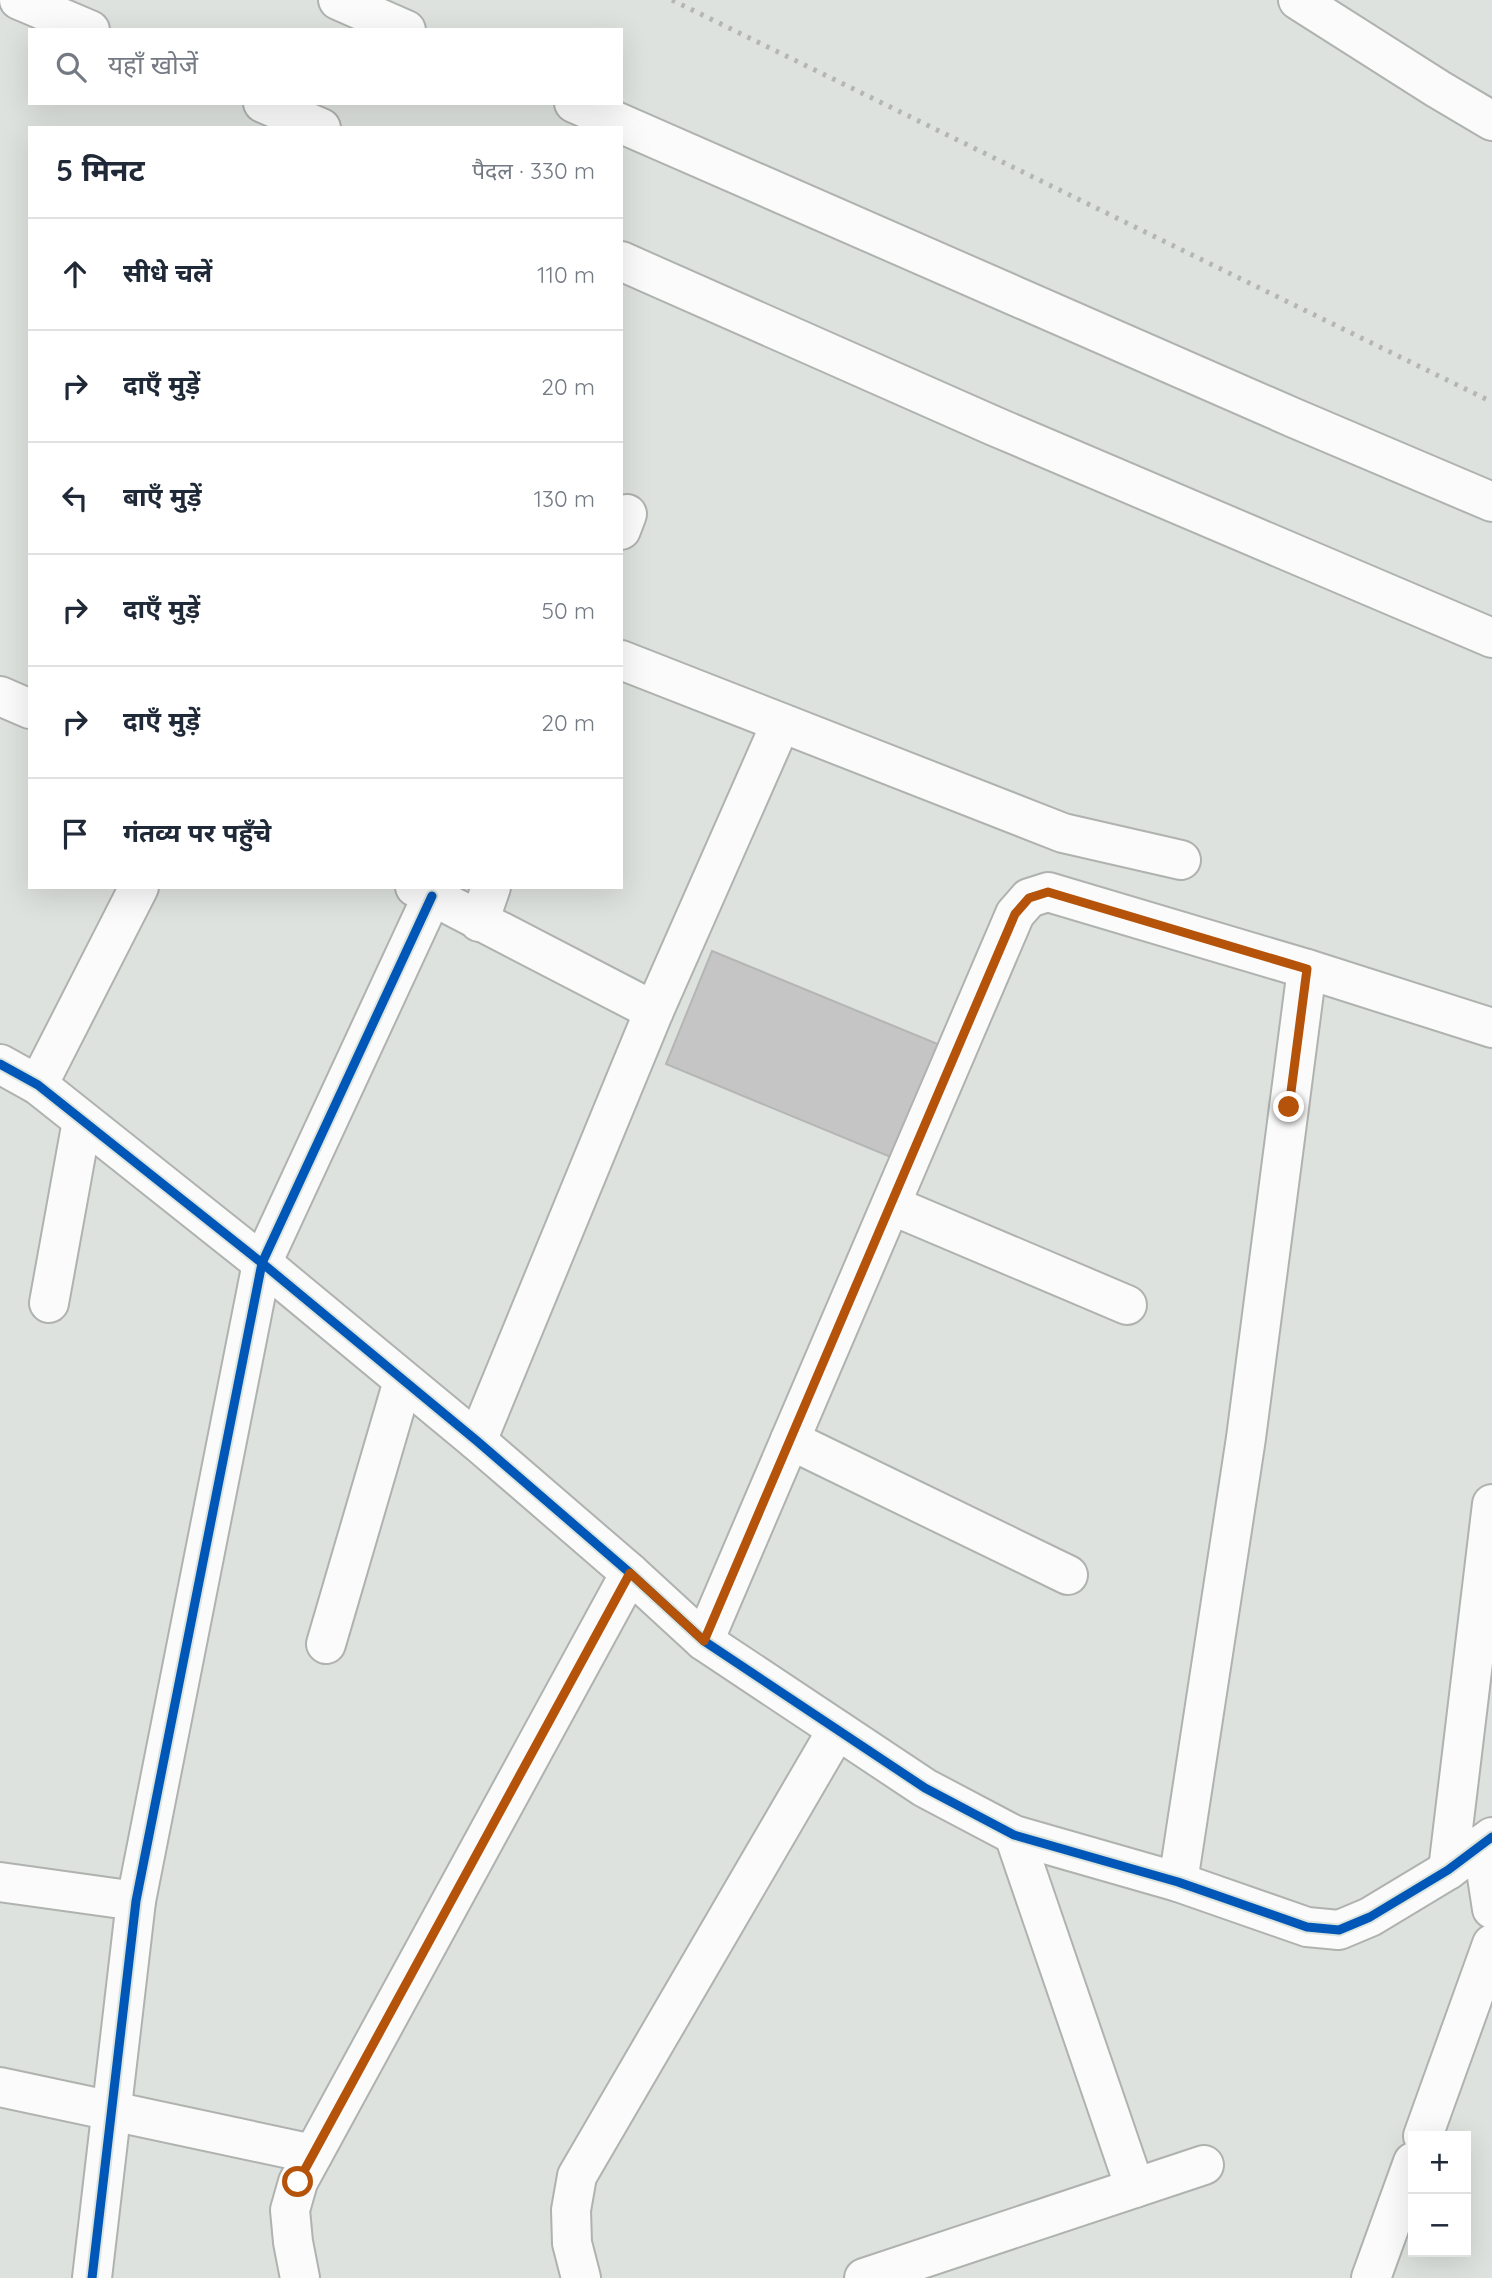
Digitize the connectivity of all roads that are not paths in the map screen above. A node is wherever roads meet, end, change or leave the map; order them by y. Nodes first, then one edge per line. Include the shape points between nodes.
1 (19, 0) edge
2 (338, 0) edge
3 (1298, 0) edge
4 (85, 28) edge
5 (401, 28) edge
6 (269, 105) edge
7 (579, 105) edge
8 (1492, 121) edge
9 (316, 126) edge
10 (623, 262) edge
11 (1492, 502) edge
12 (1492, 638) edge
13 (623, 661) edge
14 (0, 696) edge
15 (28, 708) edge
16 (781, 723) junction
17 (1181, 860) dead end
18 (138, 889) edge
19 (424, 891) edge
20 (485, 904) edge
21 (1307, 969) junction
22 (654, 1011) junction
23 (1492, 1028) edge
24 (0, 1064) edge
25 (38, 1085) junction
26 (82, 1121) junction
27 (891, 1205) junction
28 (262, 1263) junction
29 (49, 1303) dead end
30 (1127, 1306) dead end
31 (403, 1381) junction
32 (790, 1440) junction
33 (477, 1441) junction
34 (1492, 1504) edge
35 (630, 1573) junction
36 (1068, 1575) dead end
37 (704, 1641) junction
38 (326, 1644) dead end
39 (837, 1730) junction
40 (1014, 1835) junction
41 (1487, 1841) edge
42 (1448, 1870) junction
43 (0, 1882) edge
44 (1178, 1882) junction
45 (136, 1901) junction
46 (1492, 1909) edge
47 (1492, 1944) edge
48 (0, 2087) edge
49 (111, 2109) junction
50 (1425, 2131) edge
51 (313, 2154) junction
52 (1204, 2165) dead end
53 (1408, 2176) edge
54 (1135, 2188) junction
55 (92, 2278) edge
56 (300, 2278) edge
57 (581, 2278) edge
58 (867, 2278) edge
59 (1371, 2278) edge

1 - 4 street
2 - 5 street
3 - 8 street
6 - 9 street
7 - 11 street
10 - 12 street
13 - 16 street
14 - 15 street
16 - 17 street via 1063,834
16 - 22 street
18 - 25 street
19 - 20 street
19 - 28 street
20 - 22 street
21 - 23 street
21 - 27 street via 1048,892 1029,898 1015,914
21 - 44 street via 1246,1438
22 - 33 street
24 - 25 street
25 - 26 street
26 - 28 street
26 - 29 street
27 - 30 street
27 - 32 street
28 - 31 street
28 - 45 street
31 - 33 street
31 - 38 street
32 - 36 street
32 - 37 street
33 - 35 street
34 - 42 street
35 - 37 street
35 - 51 street
37 - 39 street
39 - 40 street via 925,1788
39 - 57 street via 578,2176 570,2210
40 - 44 street
40 - 54 street
41 - 42 street
41 - 46 street
42 - 44 street via 1370,1917 1339,1930 1307,1927
43 - 45 street
45 - 49 street
47 - 50 street
48 - 49 street
49 - 51 street
49 - 55 street
51 - 56 street via 290,2210
52 - 54 street
53 - 59 street
54 - 58 street

